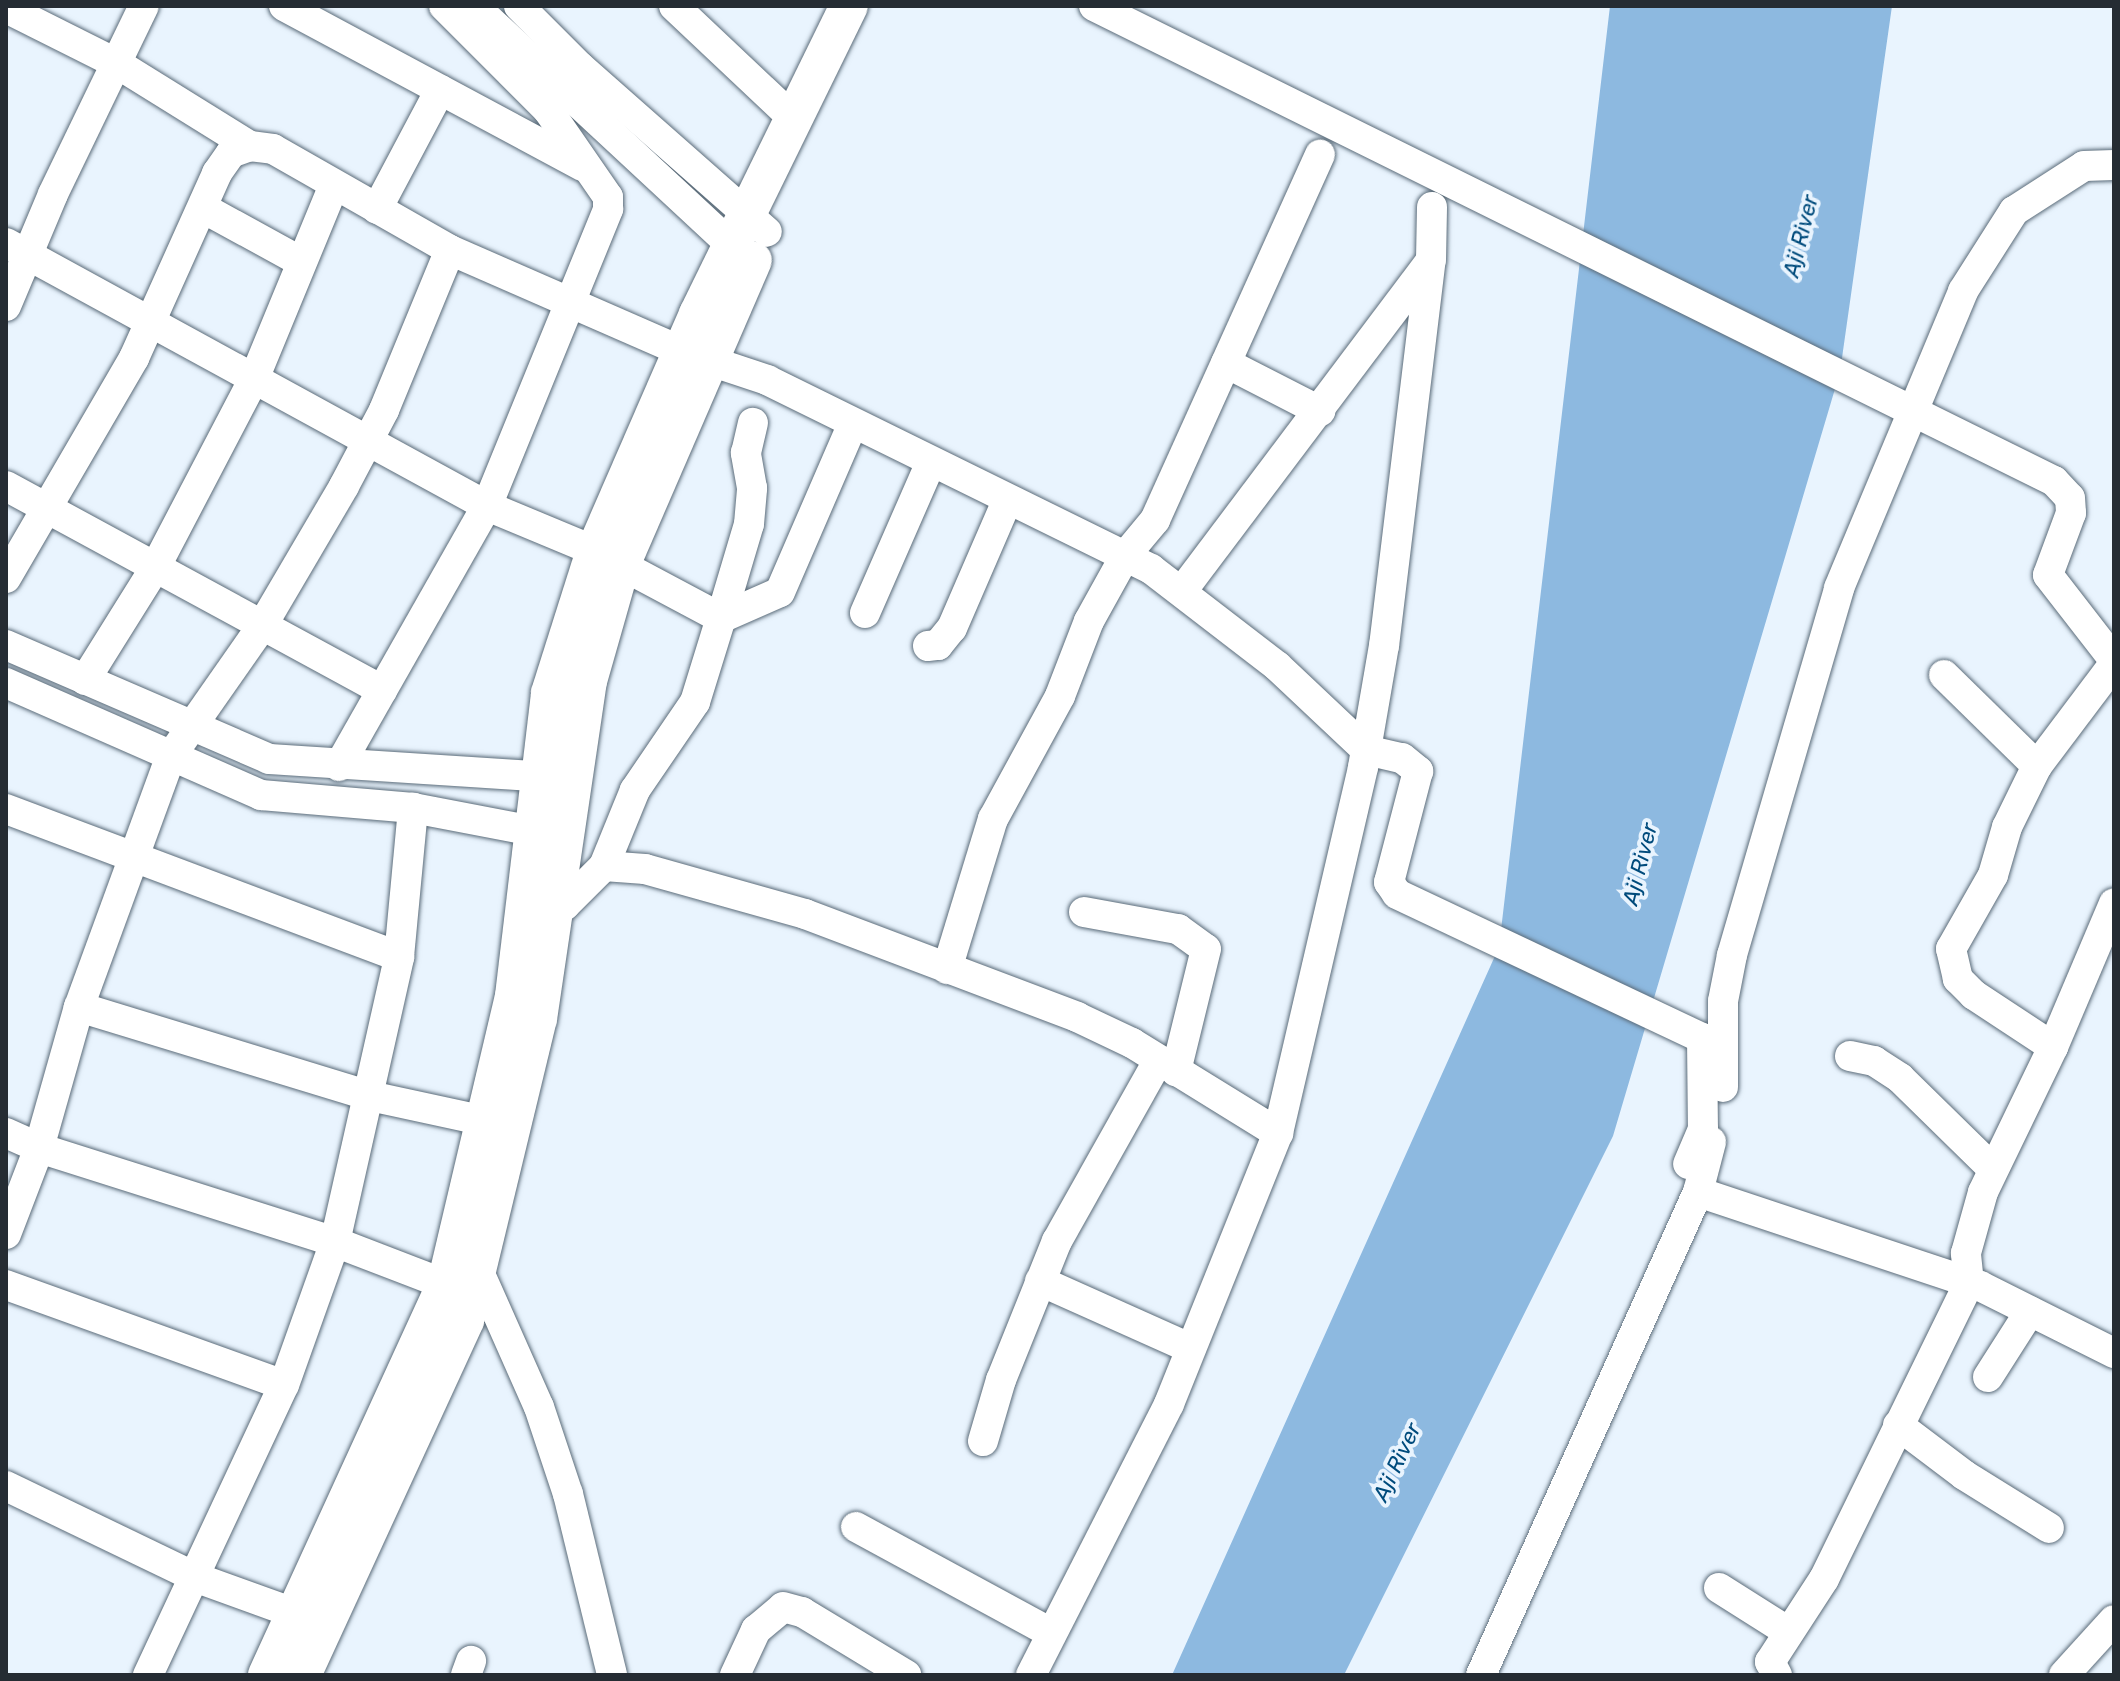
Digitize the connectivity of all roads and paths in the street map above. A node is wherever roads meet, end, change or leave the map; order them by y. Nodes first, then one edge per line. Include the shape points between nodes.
1 (144, 6) edge
2 (284, 6) edge
3 (444, 6) edge
4 (474, 6) edge
5 (519, 6) edge
6 (674, 6) edge
7 (849, 6) edge
8 (877, 6) edge
9 (1094, 6) edge
10 (6, 8) edge
11 (116, 63) junction
12 (440, 90) junction
13 (796, 121) junction
14 (250, 146) junction
15 (1320, 155) dead end
16 (2114, 165) edge
17 (585, 167) junction
18 (334, 185) junction
19 (1441, 195) junction
20 (203, 208) junction
21 (377, 209) junction
22 (750, 240) junction
23 (18, 250) edge
24 (450, 250) junction
25 (1431, 260) junction
26 (300, 261) junction
27 (570, 304) junction
28 (6, 306) edge
29 (150, 324) junction
30 (696, 357) junction
31 (1226, 363) junction
32 (254, 379) junction
33 (1915, 410) junction
34 (1320, 411) junction
35 (753, 423) dead end
36 (852, 426) junction
37 (369, 439) junction
38 (930, 464) junction
39 (6, 486) edge
40 (1007, 501) junction
41 (487, 506) junction
42 (45, 508) junction
43 (1125, 556) junction
44 (608, 558) junction
45 (155, 568) junction
46 (6, 578) edge
47 (1182, 591) junction
48 (865, 613) dead end
49 (721, 618) junction
50 (262, 626) junction
51 (6, 645) edge
52 (928, 646) dead end
53 (2114, 662) edge
54 (1944, 675) dead end
55 (85, 680) junction
56 (6, 683) edge
57 (382, 690) junction
58 (195, 728) junction
59 (1366, 750) junction
60 (171, 756) junction
61 (339, 766) junction
62 (2037, 766) junction
63 (555, 778) junction
64 (413, 808) junction
65 (6, 809) edge
66 (549, 834) junction
67 (131, 859) junction
68 (604, 866) junction
69 (2114, 903) edge
70 (540, 911) junction
71 (1084, 912) dead end
72 (399, 957) junction
73 (947, 969) junction
74 (79, 1007) junction
75 (2053, 1047) junction
76 (1850, 1056) dead end
77 (1167, 1066) junction
78 (370, 1096) junction
79 (486, 1121) junction
80 (6, 1133) edge
81 (1278, 1133) junction
82 (39, 1148) junction
83 (1993, 1169) junction
84 (1693, 1178) junction
85 (6, 1234) edge
86 (335, 1242) junction
87 (1040, 1281) junction
88 (1969, 1283) junction
89 (466, 1284) junction
90 (6, 1285) edge
91 (2030, 1311) junction
92 (1190, 1348) junction
93 (2114, 1353) edge
94 (1988, 1377) dead end
95 (284, 1385) junction
96 (1898, 1425) junction
97 (983, 1441) dead end
98 (6, 1486) edge
99 (856, 1527) dead end
100 (2049, 1528) dead end
101 (197, 1578) junction
102 (1719, 1588) dead end
103 (310, 1619) junction
104 (2114, 1620) edge
105 (1787, 1631) junction
106 (1051, 1633) junction
107 (890, 1671) edge
108 (148, 1675) edge
109 (267, 1675) edge
110 (302, 1675) edge
111 (612, 1675) edge
112 (735, 1675) edge
113 (1031, 1675) edge
114 (1481, 1675) edge
115 (1777, 1675) edge
116 (2064, 1675) edge

1 - 11 street
2 - 12 street
3 - 17 street via 548,110
4 - 22 street
5 - 22 street
6 - 13 street
7 - 13 main road
8 - 22 main road
9 - 19 street
10 - 11 street
11 - 14 street
11 - 23 street via 53,194
12 - 17 street
12 - 21 street
13 - 22 main road
14 - 18 street via 273,149
14 - 20 street via 231,153
15 - 31 street
16 - 33 street via 2084,166 2056,179 2000,228 1963,291
17 - 27 street via 608,197 608,209
18 - 21 street
18 - 26 street
19 - 25 street
19 - 33 street
20 - 26 street
20 - 29 street
21 - 24 street
22 - 30 main road
23 - 28 street
23 - 29 street
24 - 27 street
24 - 37 street
25 - 34 street
25 - 59 street via 1384,646
26 - 32 street
27 - 30 street
27 - 41 street
29 - 32 street
29 - 42 street
30 - 36 street via 767,380
30 - 44 main road
31 - 34 street
31 - 43 street via 1155,520
32 - 37 street
32 - 45 street
33 - 53 street via 2064,487 2071,513 2048,575
33 - 84 street via 1839,588 1732,955 1723,1001 1723,1086
34 - 47 street
35 - 49 street via 746,453 752,488 749,524
36 - 38 street
36 - 49 street via 780,592
37 - 41 street
37 - 50 street
38 - 40 street
38 - 48 street
39 - 42 street
40 - 43 street
40 - 52 street via 952,628 938,645
41 - 44 street
41 - 57 street
42 - 45 street
42 - 46 street
43 - 47 street
43 - 73 street via 1089,621 1060,696 993,819
44 - 49 street
44 - 63 main road via 550,693
45 - 50 street
45 - 55 street
47 - 59 street via 1277,666
49 - 68 street via 695,702 635,790
50 - 57 street
50 - 58 street
51 - 55 street
53 - 62 street
54 - 62 street
55 - 58 street
56 - 60 street
57 - 61 street
58 - 60 street
58 - 61 street via 269,759
59 - 81 street
59 - 84 street via 1402,758 1418,771 1389,882 1397,894 1702,1038 1703,1129
60 - 64 street via 261,795
60 - 67 street
61 - 63 street
62 - 75 street via 2007,827 1993,875 1951,949 1951,964 1974,995
63 - 66 main road
64 - 66 street
64 - 72 street
65 - 67 street
66 - 70 main road
67 - 72 street
67 - 74 street
68 - 70 street
68 - 73 street via 645,869 805,914
69 - 75 street
70 - 79 main road
70 - 89 main road via 538,1019
71 - 77 street via 1178,929 1206,949
72 - 78 street
73 - 77 street via 1077,1017
74 - 78 street
74 - 82 street
75 - 83 street
76 - 83 street via 1874,1061 1900,1078
77 - 81 street
77 - 87 street via 1086,1186
78 - 79 street
78 - 86 street
79 - 89 main road
80 - 82 street
81 - 92 street
82 - 85 street
82 - 86 street
83 - 88 street via 1966,1253
84 - 88 street
84 - 114 street
86 - 89 street
86 - 95 street
87 - 92 street
87 - 97 street
88 - 91 street
88 - 96 street
89 - 103 main road
89 - 111 street via 503,1318 563,1479
90 - 95 street
91 - 93 street
91 - 94 street
92 - 106 street via 1169,1404
95 - 101 street
96 - 100 street via 1964,1475
96 - 105 street via 1824,1579
98 - 101 street
99 - 106 street
101 - 103 street
101 - 108 street
102 - 105 street
103 - 109 main road
103 - 110 main road
104 - 116 street
105 - 115 street via 1770,1662
106 - 113 street
107 - 112 street via 802,1612 783,1607 756,1630

